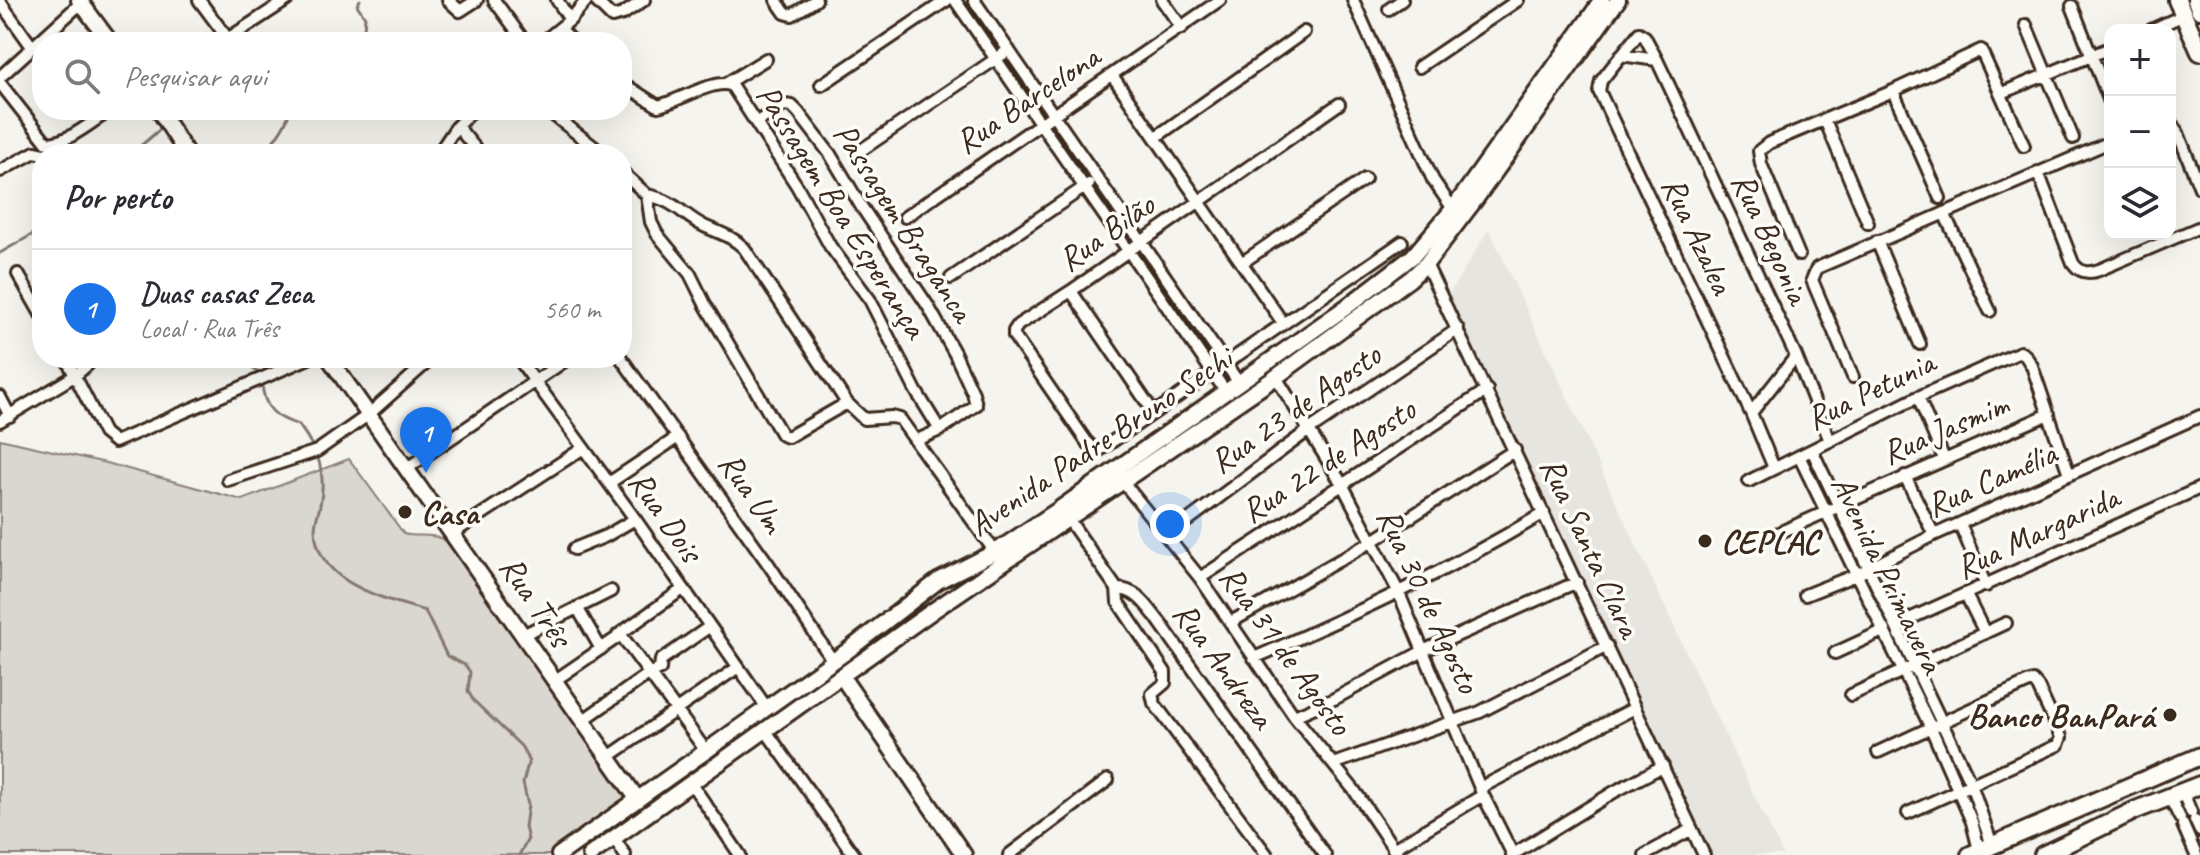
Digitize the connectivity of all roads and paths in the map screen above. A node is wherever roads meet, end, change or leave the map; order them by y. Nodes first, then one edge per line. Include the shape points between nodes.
1 (199, 0) edge
2 (287, 0) edge
3 (448, 0) edge
4 (477, 0) edge
5 (494, 0) edge
6 (557, 0) edge
7 (587, 0) edge
8 (595, 0) edge
9 (644, 0) edge
10 (816, 0) edge
11 (947, 0) edge
12 (955, 0) edge
13 (974, 0) edge
14 (1162, 0) edge
15 (1220, 0) edge
16 (1353, 0) edge
17 (1402, 0) edge
18 (1518, 0) edge
19 (1618, 0) edge
20 (82, 1) edge
21 (1599, 1) edge
22 (0, 2) edge
23 (274, 3) edge
24 (779, 3) edge
25 (2072, 6) dead end
26 (2192, 6) edge
27 (1389, 9) dead end
28 (570, 20) junction
29 (2161, 24) edge
30 (2026, 25) dead end
31 (560, 28) junction
32 (1182, 28) junction
33 (50, 32) edge
34 (103, 32) edge
35 (221, 32) edge
36 (236, 32) edge
37 (518, 32) edge
38 (555, 32) edge
39 (564, 32) edge
40 (1304, 32) dead end
41 (1637, 34) joint
42 (32, 47) edge
43 (32, 49) edge
44 (1009, 50) junction
45 (2104, 50) edge
46 (2200, 52) edge
47 (1621, 55) junction
48 (2090, 56) junction
49 (766, 59) dead end
50 (996, 59) junction
51 (1657, 60) junction
52 (1419, 67) dead end
53 (1112, 75) junction
54 (2047, 75) junction
55 (0, 80) edge
56 (727, 83) junction
57 (821, 85) dead end
58 (632, 90) edge
59 (1893, 91) junction
60 (2002, 93) junction
61 (2107, 96) edge
62 (1339, 104) dead end
63 (1053, 114) junction
64 (94, 120) edge
65 (166, 120) edge
66 (463, 120) edge
67 (560, 120) edge
68 (1825, 120) junction
69 (757, 122) junction
70 (1041, 123) junction
71 (457, 126) junction
72 (2176, 130) edge
73 (1156, 137) junction
74 (2073, 138) dead end
75 (181, 144) edge
76 (445, 144) edge
77 (472, 144) edge
78 (590, 144) edge
79 (2104, 144) edge
80 (2024, 146) dead end
81 (860, 151) dead end
82 (32, 154) edge
83 (0, 171) edge
84 (2038, 172) junction
85 (1097, 178) junction
86 (1365, 179) dead end
87 (632, 181) edge
88 (1085, 187) junction
89 (2200, 188) edge
90 (647, 195) junction
91 (1940, 198) dead end
92 (1200, 201) junction
93 (1453, 209) junction
94 (1944, 213) junction
95 (905, 217) dead end
96 (1868, 223) dead end
97 (2200, 227) edge
98 (2176, 234) edge
99 (2155, 240) edge
100 (1140, 241) junction
101 (1877, 241) junction
102 (1402, 242) dead end
103 (1129, 249) junction
104 (1799, 255) dead end
105 (1243, 262) junction
106 (1426, 264) junction
107 (18, 274) dead end
108 (951, 278) dead end
109 (1071, 291) junction
110 (32, 298) edge
111 (1990, 311) dead end
112 (1283, 323) junction
113 (1458, 329) junction
114 (1920, 344) dead end
115 (1796, 356) junction
116 (1226, 364) junction
117 (72, 368) edge
118 (84, 368) edge
119 (287, 368) edge
120 (336, 368) edge
121 (421, 368) edge
122 (525, 368) edge
123 (555, 368) edge
124 (628, 368) edge
125 (1213, 373) junction
126 (76, 375) junction
127 (1276, 377) junction
128 (1853, 377) dead end
129 (535, 383) junction
130 (1239, 383) junction
131 (1487, 390) junction
132 (1226, 392) junction
133 (0, 397) edge
134 (1918, 397) junction
135 (847, 403) junction
136 (1154, 413) junction
137 (1751, 413) junction
138 (2049, 414) junction
139 (368, 415) junction
140 (2200, 416) edge
141 (5, 419) edge
142 (940, 430) junction
143 (1309, 430) junction
144 (678, 437) junction
145 (917, 440) junction
146 (1830, 441) junction
147 (582, 449) junction
148 (1515, 450) junction
149 (1812, 450) junction
150 (1799, 456) junction
151 (1944, 459) junction
152 (1774, 468) junction
153 (406, 469) junction
154 (2069, 474) junction
155 (1905, 476) junction
156 (228, 480) dead end
157 (1749, 481) dead end
158 (1123, 482) junction
159 (609, 483) junction
160 (1342, 484) junction
161 (2200, 488) edge
162 (1839, 505) junction
163 (1827, 511) junction
164 (1544, 513) junction
165 (635, 519) junction
166 (1069, 520) junction
167 (1960, 524) junction
168 (453, 533) junction
169 (1776, 534) dead end
170 (1934, 535) junction
171 (1167, 536) junction
172 (1373, 541) junction
173 (574, 549) dead end
174 (995, 552) junction
175 (1869, 569) junction
176 (1858, 574) junction
177 (946, 576) junction
178 (1200, 578) junction
179 (1577, 582) junction
180 (1986, 586) junction
181 (683, 589) junction
182 (926, 589) junction
183 (1117, 589) junction
184 (611, 591) dead end
185 (1398, 591) junction
186 (1805, 595) dead end
187 (1966, 595) junction
188 (956, 598) junction
189 (578, 609) junction
190 (934, 610) junction
191 (1231, 622) junction
192 (2006, 623) dead end
193 (709, 627) junction
194 (1891, 628) junction
195 (1985, 633) junction
196 (523, 635) junction
197 (618, 635) junction
198 (1607, 646) junction
199 (601, 649) junction
200 (1425, 650) junction
201 (1835, 653) dead end
202 (1254, 658) junction
203 (833, 661) junction
204 (737, 668) junction
205 (1909, 668) junction
206 (650, 673) junction
207 (842, 677) junction
208 (554, 681) junction
209 (1851, 695) dead end
210 (767, 708) junction
211 (1635, 708) junction
212 (675, 709) junction
213 (1294, 716) junction
214 (582, 721) junction
215 (1454, 721) junction
216 (1936, 726) junction
217 (766, 731) junction
218 (706, 751) junction
219 (1878, 752) dead end
220 (2200, 756) edge
221 (607, 758) junction
222 (1333, 764) junction
223 (1663, 766) junction
224 (1108, 780) dead end
225 (691, 783) junction
226 (1971, 784) junction
227 (2200, 785) edge
228 (1959, 790) junction
229 (1482, 791) junction
230 (2177, 796) junction
231 (638, 800) junction
232 (1908, 813) dead end
233 (2065, 813) junction
234 (2196, 823) edge
235 (2183, 825) junction
236 (1692, 829) junction
237 (2077, 837) junction
238 (614, 838) junction
239 (1980, 850) edge
240 (1395, 852) edge
241 (559, 855) edge
242 (590, 855) edge
243 (625, 855) edge
244 (740, 855) edge
245 (854, 855) edge
246 (964, 855) edge
247 (1009, 855) edge
248 (1267, 855) edge
249 (1325, 855) edge
250 (1513, 855) edge
251 (1645, 855) edge
252 (1704, 855) edge
253 (2043, 855) edge
254 (2196, 855) edge

1 - 35 street
2 - 23 street
3 - 4 street via 460,11
5 - 37 street
6 - 28 street
7 - 28 street
8 - 9 street via 612,17
10 - 24 street via 792,15
11 - 57 street
12 - 50 street
13 - 44 street
14 - 32 street
15 - 32 street, Rua Barcelona
16 - 93 street via 1433,180
17 - 27 street
18 - 52 street
19 - 106 main road, Avenida Padre Bruno Sechi
20 - 33 street
20 - 34 main road
21 - 93 main road, Avenida Padre Bruno Sechi
22 - 42 street
23 - 36 street
25 - 48 street
26 - 29 street
26 - 46 main road
28 - 31 street
30 - 54 street
31 - 38 street
31 - 39 street
32 - 53 street, Rua Barcelona
40 - 73 street
41 - 47 street, Rua Azalea
41 - 51 street, Rua Begonia via 1645,37
43 - 55 street
44 - 50 street
44 - 63 street
45 - 48 street
47 - 51 street
47 - 137 street, Rua Azalea via 1599,91
48 - 54 street
48 - 61 street
49 - 56 street
50 - 70 street
50 - 81 street
51 - 115 street, Rua Begonia
53 - 63 street, Rua Barcelona
53 - 73 street
54 - 60 street
54 - 74 street
55 - 64 street via 47,143
56 - 58 street, Passagem Boa Esperança via 658,106
56 - 69 street, Passagem Boa Esperança
59 - 60 street via 1981,50
59 - 68 street
59 - 91 street
60 - 80 street
62 - 92 street, Rua Bilão
63 - 70 street, Rua Barcelona
63 - 85 street
65 - 75 main road
66 - 71 street
67 - 78 street
68 - 96 street
68 - 104 street via 1759,151
69 - 142 street, Passagem Boa Esperança via 824,237 870,300
69 - 142 street, Passagem Braganca via 784,105 792,106 830,154 943,332 973,393 974,407
70 - 88 street
70 - 95 street, Rua Barcelona
71 - 76 street
71 - 77 street
72 - 89 street
73 - 92 street
79 - 84 street
82 - 83 street
84 - 94 street
84 - 99 street via 2080,271 2099,270
85 - 88 street
85 - 100 street
86 - 105 street
87 - 90 street
88 - 103 street
88 - 108 street
90 - 135 street via 674,203 744,248
90 - 135 street via 657,234 690,274 782,435 801,431
92 - 100 street, Rua Bilão
92 - 105 street
93 - 130 main road, Avenida Padre Bruno Sechi via 1409,259
94 - 101 street
94 - 111 street
97 - 98 street
100 - 103 street, Rua Bilão
100 - 116 street
101 - 114 street
101 - 128 street via 1823,263 1812,275
102 - 112 street
103 - 109 street, Rua Bilão
103 - 125 street
105 - 112 street
106 - 113 street, Rua Santa Clara
106 - 127 main road, Avenida Padre Bruno Sechi
107 - 110 street
109 - 136 street
109 - 136 street, Rua Bilão via 1018,325 1014,336 1096,451
112 - 116 street
113 - 131 street, Rua Santa Clara
113 - 143 street, Rua 23 de Agosto
115 - 137 street
115 - 146 street, Rua Begonia
116 - 125 street
116 - 130 street
117 - 126 street
118 - 126 street
119 - 126 street via 121,441 104,433
120 - 139 main road, Rua Três
121 - 139 street
122 - 129 street, Rua Dois
123 - 129 street
124 - 144 street, Rua Um
125 - 132 street
125 - 136 street
126 - 141 street
127 - 143 street, Rua 30 de Agosto
127 - 158 main road, Avenida Padre Bruno Sechi
129 - 147 street, Rua Dois
129 - 153 street
130 - 132 main road, Avenida Padre Bruno Sechi
131 - 148 street, Rua Santa Clara
131 - 160 street, Rua 22 de Agosto
132 - 174 main road, Avenida Padre Bruno Sechi
133 - 141 street
134 - 138 street, Rua Petunia via 2016,352 2032,366
134 - 146 street, Rua Petunia
134 - 151 street
135 - 145 street via 864,419 900,419
137 - 152 street, Rua Azalea
138 - 151 street, Rua Jasmim
138 - 154 street
139 - 153 main road, Rua Três
139 - 156 street via 317,451
140 - 154 street, Rua Camélia
142 - 145 street
143 - 160 street, Rua 30 de Agosto
143 - 171 street, Rua 23 de Agosto
144 - 159 street
144 - 203 street, Rua Um
145 - 174 street
146 - 149 street, Rua Petunia
147 - 159 street, Rua Dois
147 - 168 street
148 - 164 street, Rua Santa Clara
148 - 172 street
149 - 150 street, Rua Petunia
149 - 162 street, Avenida Primavera
150 - 152 street, Rua Petunia
150 - 163 street, Avenida Primavera
151 - 155 street, Rua Jasmim
152 - 157 street, Rua Petunia
153 - 168 main road, Rua Três
154 - 167 street, Rua Camélia
155 - 162 street, Rua Jasmim
155 - 170 street
158 - 166 main road, Avenida Padre Bruno Sechi
158 - 171 street, Rua 31 de Agosto
159 - 165 street, Rua Dois
160 - 172 street, Rua 30 de Agosto
160 - 178 street, Rua 22 de Agosto
161 - 180 street, Rua Margarida
162 - 163 street, Rua Jasmim
162 - 175 street, Avenida Primavera
163 - 169 street, Rua Jasmim
163 - 176 street, Avenida Primavera
164 - 179 street, Rua Santa Clara
164 - 185 street
165 - 173 street
165 - 181 street, Rua Dois
166 - 183 street, Rua Andreza
166 - 188 main road, Avenida Padre Bruno Sechi
167 - 170 street, Rua Camélia
167 - 180 street
168 - 196 main road, Rua Três
170 - 175 street, Rua Camélia
171 - 178 street, Rua 31 de Agosto
172 - 185 street, Rua 30 de Agosto
172 - 191 street
174 - 177 main road, Avenida Padre Bruno Sechi
175 - 176 street, Rua Camélia
175 - 194 street, Avenida Primavera
176 - 186 street, Rua Camélia
176 - 194 street, Avenida Primavera
177 - 182 main road, Avenida Padre Bruno Sechi
177 - 188 main road via 944,586
178 - 191 street, Rua 31 de Agosto
179 - 198 street, Rua Santa Clara
179 - 200 street
180 - 187 street, Rua Margarida
181 - 193 street, Rua Dois
181 - 197 street
182 - 190 main road via 937,596
182 - 203 main road, Avenida Padre Bruno Sechi
183 - 248 street via 1118,602 1165,672 1165,683 1152,694 1154,703
183 - 249 street, Rua Andreza via 1127,589 1145,603
184 - 189 street
185 - 200 street, Rua 30 de Agosto
185 - 202 street
187 - 194 street, Rua Margarida
187 - 195 street
188 - 190 main road, Avenida Padre Bruno Sechi
189 - 196 street
189 - 199 street
190 - 207 main road, Avenida Padre Bruno Sechi
191 - 202 street, Rua 31 de Agosto
192 - 195 street
193 - 204 street, Rua Dois
193 - 206 street
194 - 201 street, Rua Margarida
194 - 205 street, Avenida Primavera
195 - 205 street
196 - 208 main road, Rua Três
197 - 199 street
197 - 206 street
198 - 211 street, Rua Santa Clara
198 - 215 street via 1517,695
199 - 208 street
200 - 213 street
200 - 215 street, Rua 30 de Agosto
202 - 213 street, Rua 31 de Agosto
203 - 210 main road, Avenida Padre Bruno Sechi
204 - 210 street, Rua Dois
204 - 212 street
205 - 209 street
205 - 216 street, Avenida Primavera
206 - 212 street
206 - 214 street
207 - 217 main road, Avenida Padre Bruno Sechi
207 - 246 main road
208 - 214 main road, Rua Três
210 - 218 main road, Avenida Padre Bruno Sechi
211 - 223 street, Rua Santa Clara
211 - 229 street
212 - 218 street
212 - 221 street
213 - 222 street, Rua 31 de Agosto
214 - 221 main road, Rua Três
215 - 222 street
215 - 229 street, Rua 30 de Agosto
216 - 219 street
216 - 226 street, Avenida Primavera
216 - 226 street via 2027,683 2038,687 2061,737 2058,745
216 - 228 street, Avenida Primavera
217 - 225 main road, Avenida Padre Bruno Sechi
217 - 245 street
218 - 231 main road, Avenida Padre Bruno Sechi
220 - 233 main road
221 - 231 main road, Rua Três
222 - 240 street, Rua 31 de Agosto
223 - 236 street, Rua Santa Clara
223 - 250 street
224 - 247 street
225 - 238 main road, Avenida Padre Bruno Sechi
225 - 244 street
226 - 228 street
226 - 239 street, Avenida Primavera
227 - 230 main road
228 - 232 street
228 - 239 street, Avenida Primavera
229 - 240 street
229 - 250 street, Rua 30 de Agosto
230 - 234 street
230 - 235 street
230 - 237 main road
231 - 241 main road, Avenida Padre Bruno Sechi
233 - 237 main road
233 - 239 main road
234 - 235 street via 2191,835
235 - 254 street
236 - 251 street
236 - 252 street, Rua Santa Clara
237 - 253 main road
238 - 242 main road, Avenida Padre Bruno Sechi
238 - 243 street

